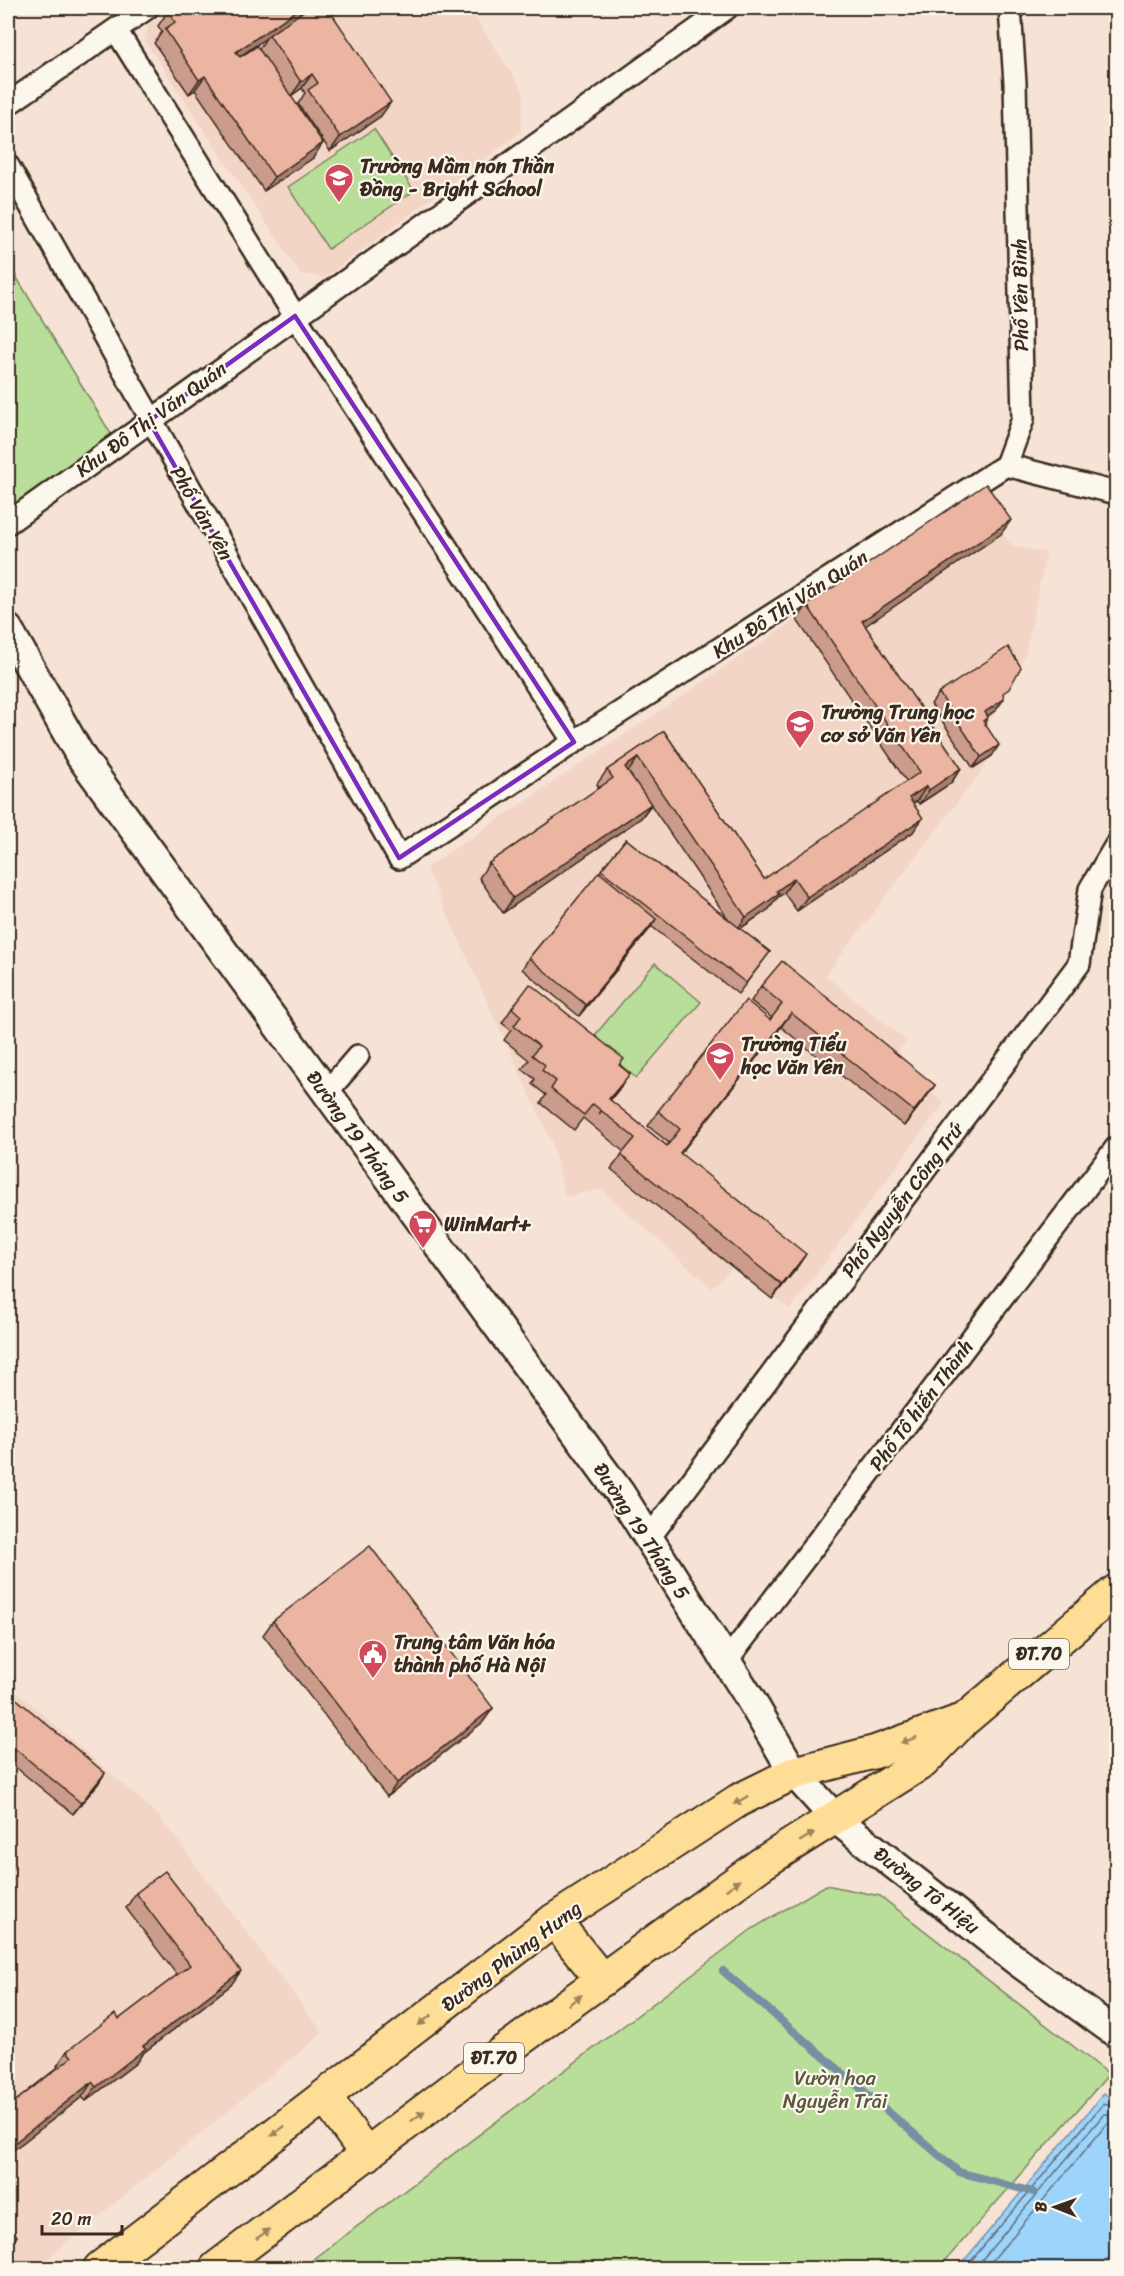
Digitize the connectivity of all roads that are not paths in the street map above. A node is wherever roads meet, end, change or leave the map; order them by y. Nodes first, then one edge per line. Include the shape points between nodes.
1 (147, 8) edge
2 (727, 8) edge
3 (1010, 8) edge
4 (116, 30) junction
5 (8, 104) edge
6 (8, 166) edge
7 (295, 316) junction
8 (149, 421) junction
9 (1006, 465) junction
10 (1116, 493) edge
11 (8, 523) edge
12 (8, 629) edge
13 (574, 742) junction
14 (1115, 851) edge
15 (399, 858) joint
16 (358, 1056) dead end
17 (326, 1093) junction
18 (1116, 1148) edge
19 (649, 1538) junction
20 (1116, 1591) edge
21 (726, 1662) junction
22 (964, 1720) junction
23 (794, 1773) junction
24 (836, 1819) junction
25 (554, 1920) junction
26 (602, 1980) junction
27 (1116, 2033) edge
28 (325, 2097) junction
29 (367, 2155) junction
30 (100, 2268) edge
31 (216, 2268) edge

1 - 4 street
2 - 7 street, Khu Đô Thị Văn Quán
3 - 9 street, Phố Yên Bình via 1023,419
4 - 5 street
4 - 7 street
6 - 8 street, Phố Văn Yên
7 - 8 street, Khu Đô Thị Văn Quán
7 - 13 street
8 - 11 street, Khu Đô Thị Văn Quán
8 - 15 street, Phố Văn Yên
9 - 10 street
9 - 13 street, Khu Đô Thị Văn Quán
12 - 17 street, Đường 19 Tháng 5 via 81,758
13 - 15 street, Khu Đô Thị Văn Quán
14 - 19 street, Phố Nguyễn Công Trứ via 1090,889 1079,964
16 - 17 street
17 - 19 street, Đường 19 Tháng 5
18 - 21 street, Phố Tô hiến Thành
19 - 21 street, Đường 19 Tháng 5
20 - 22 main road, Đường Phùng Hưng / ĐT.70
21 - 23 street, Đường 19 Tháng 5
22 -> 23 main road, Đường Phùng Hưng / ĐT.70 via 875,1752
22 - 24 main road, Đường Phùng Hưng / ĐT.70 via 922,1762
23 - 24 street, Đường 19 Tháng 5
23 -> 25 main road, Đường Phùng Hưng / ĐT.70 via 739,1800
26 -> 24 main road, Đường Phùng Hưng / ĐT.70 via 762,1864
24 - 27 street, Đường Tô Hiệu
25 - 26 main road
25 -> 28 main road, Đường Phùng Hưng / ĐT.70
29 -> 26 main road, Đường Phùng Hưng / ĐT.70
28 - 29 main road
28 -> 30 main road, Đường Phùng Hưng / ĐT.70
31 -> 29 main road, Đường Phùng Hưng / ĐT.70

